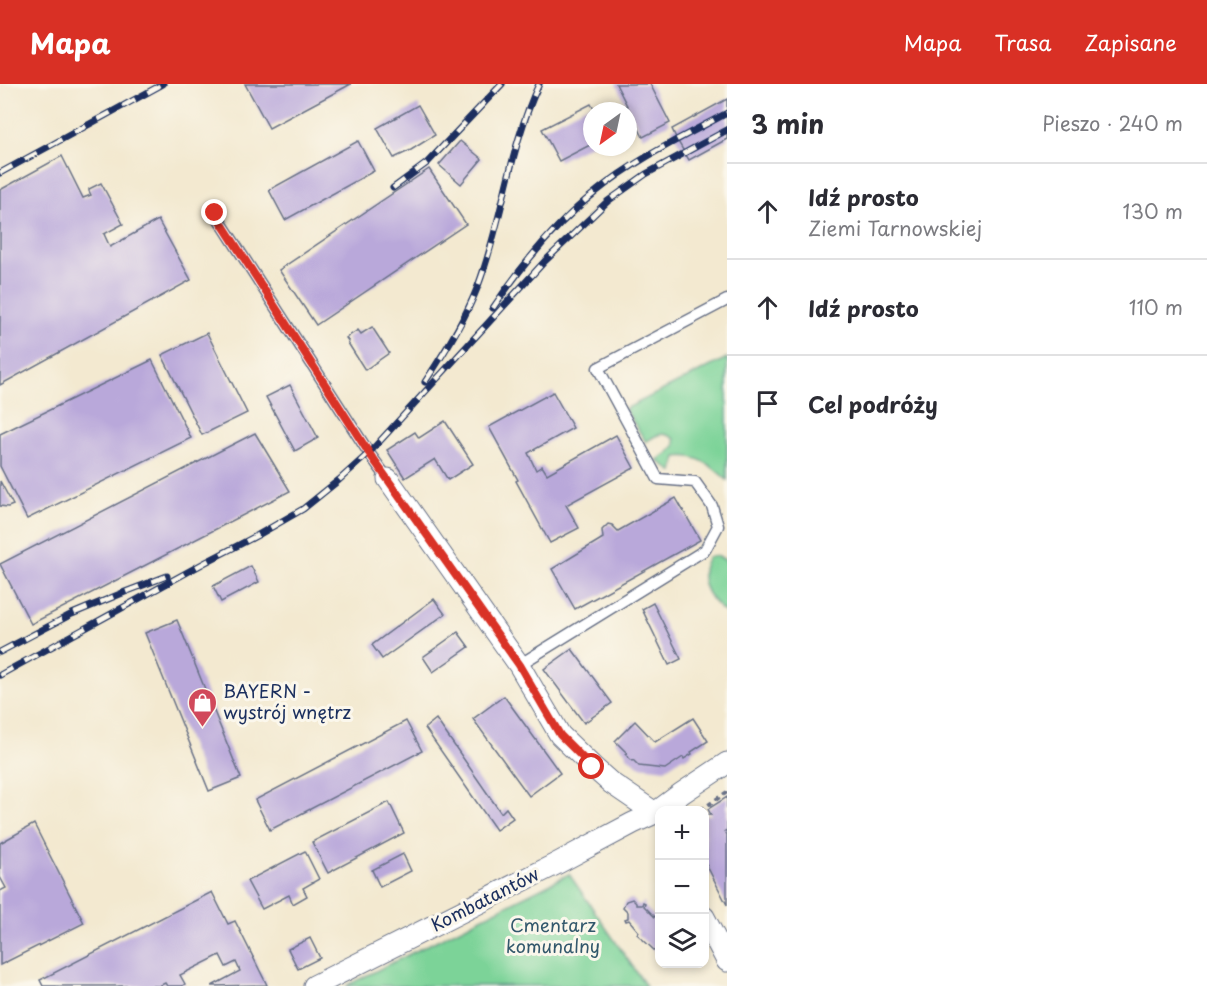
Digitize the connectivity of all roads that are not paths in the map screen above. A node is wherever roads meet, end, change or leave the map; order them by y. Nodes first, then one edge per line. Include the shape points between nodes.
1 (215, 213) dead end
2 (727, 300) edge
3 (388, 479) joint
4 (519, 665) junction
5 (727, 763) edge
6 (669, 806) edge
7 (655, 816) edge
8 (655, 818) edge
9 (709, 924) edge
10 (727, 961) edge
11 (314, 986) edge

1 - 3 lane
2 - 4 lane via 598,368 658,478 695,482 712,506 718,525 705,550
3 - 4 street
4 - 7 street via 560,735
5 - 6 street, Kombatantów
8 - 11 street, Kombatantów via 633,824
9 - 10 street

